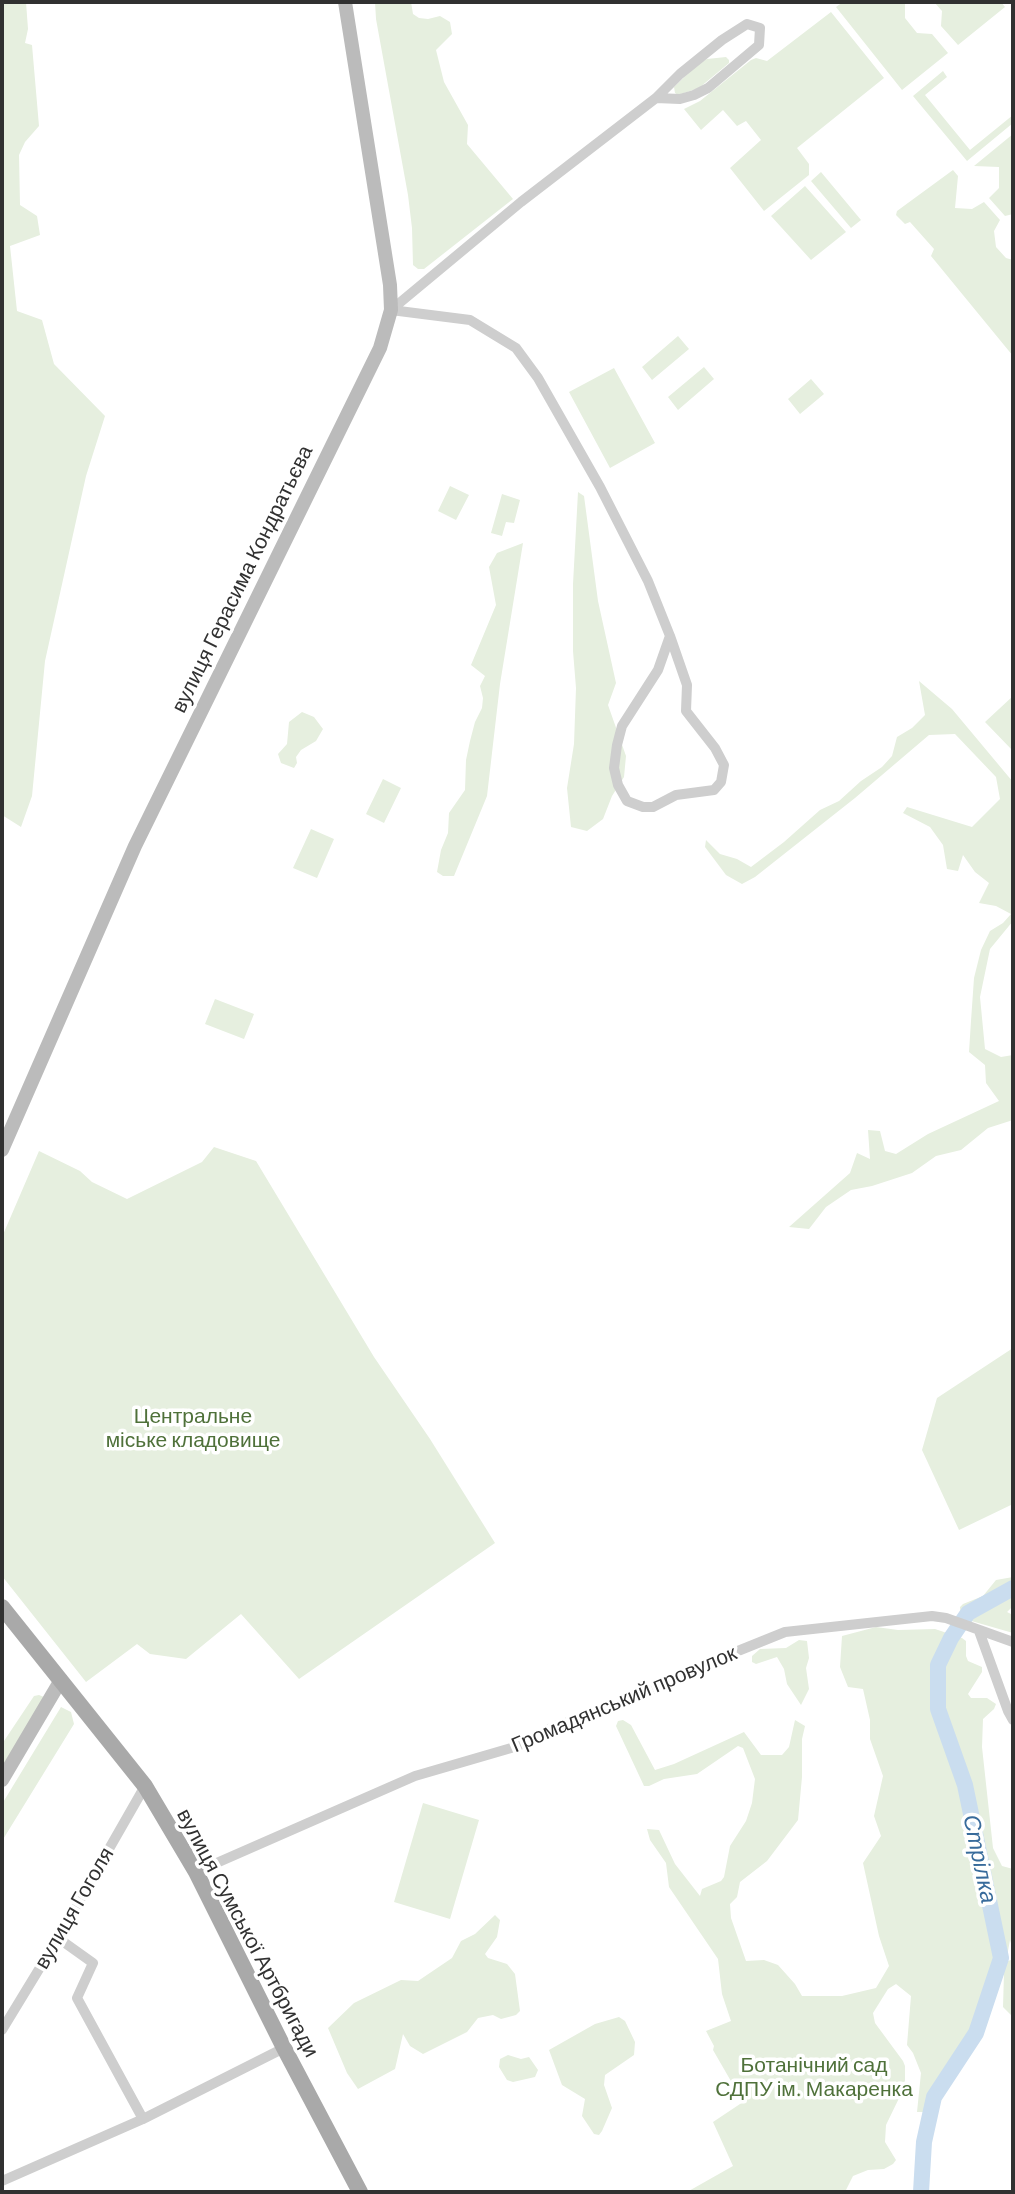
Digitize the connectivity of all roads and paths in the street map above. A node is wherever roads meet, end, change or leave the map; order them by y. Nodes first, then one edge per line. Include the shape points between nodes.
1 (345, 2) edge
2 (656, 98) junction
3 (391, 310) junction
4 (670, 636) junction
5 (2, 1150) edge
6 (2, 1607) edge
7 (975, 1628) junction
8 (1013, 1642) edge
9 (61, 1680) junction
10 (1013, 1720) edge
11 (2, 1780) edge
12 (145, 1786) junction
13 (197, 1872) junction
14 (58, 1938) junction
15 (2, 2030) edge
16 (284, 2048) junction
17 (143, 2119) junction
18 (2, 2181) edge
19 (360, 2192) edge

1 - 3 main road, вулиця Герасима Кондратьєва
2 - 2 street via 680,99 708,88 759,45 761,29 747,23
2 - 3 street
3 - 4 street via 470,320 516,348 600,487
3 - 5 main road, вулиця Герасима Кондратьєва via 366,379 135,846
4 - 4 street via 658,670 622,726 617,745 614,768 618,785 627,801 643,807 676,795 714,790 723,775 720,756 686,711 687,685
6 - 9 main road, вулиця Сумської Артбригади
7 - 8 street, Громадянський провулок
7 - 10 street
7 - 13 street, Громадянський провулок via 946,1618 914,1616 785,1632 607,1711 555,1726 518,1746 415,1776
9 - 11 main road
9 - 12 main road, вулиця Сумської Артбригади
12 - 13 main road, вулиця Сумської Артбригади
12 - 14 street, вулиця Гоголя
13 - 16 main road, вулиця Сумської Артбригади
14 - 15 street, вулиця Гоголя
14 - 17 street via 93,1963 77,1998
16 - 17 street
16 - 19 main road, вулиця Сумської Артбригади
17 - 18 street

